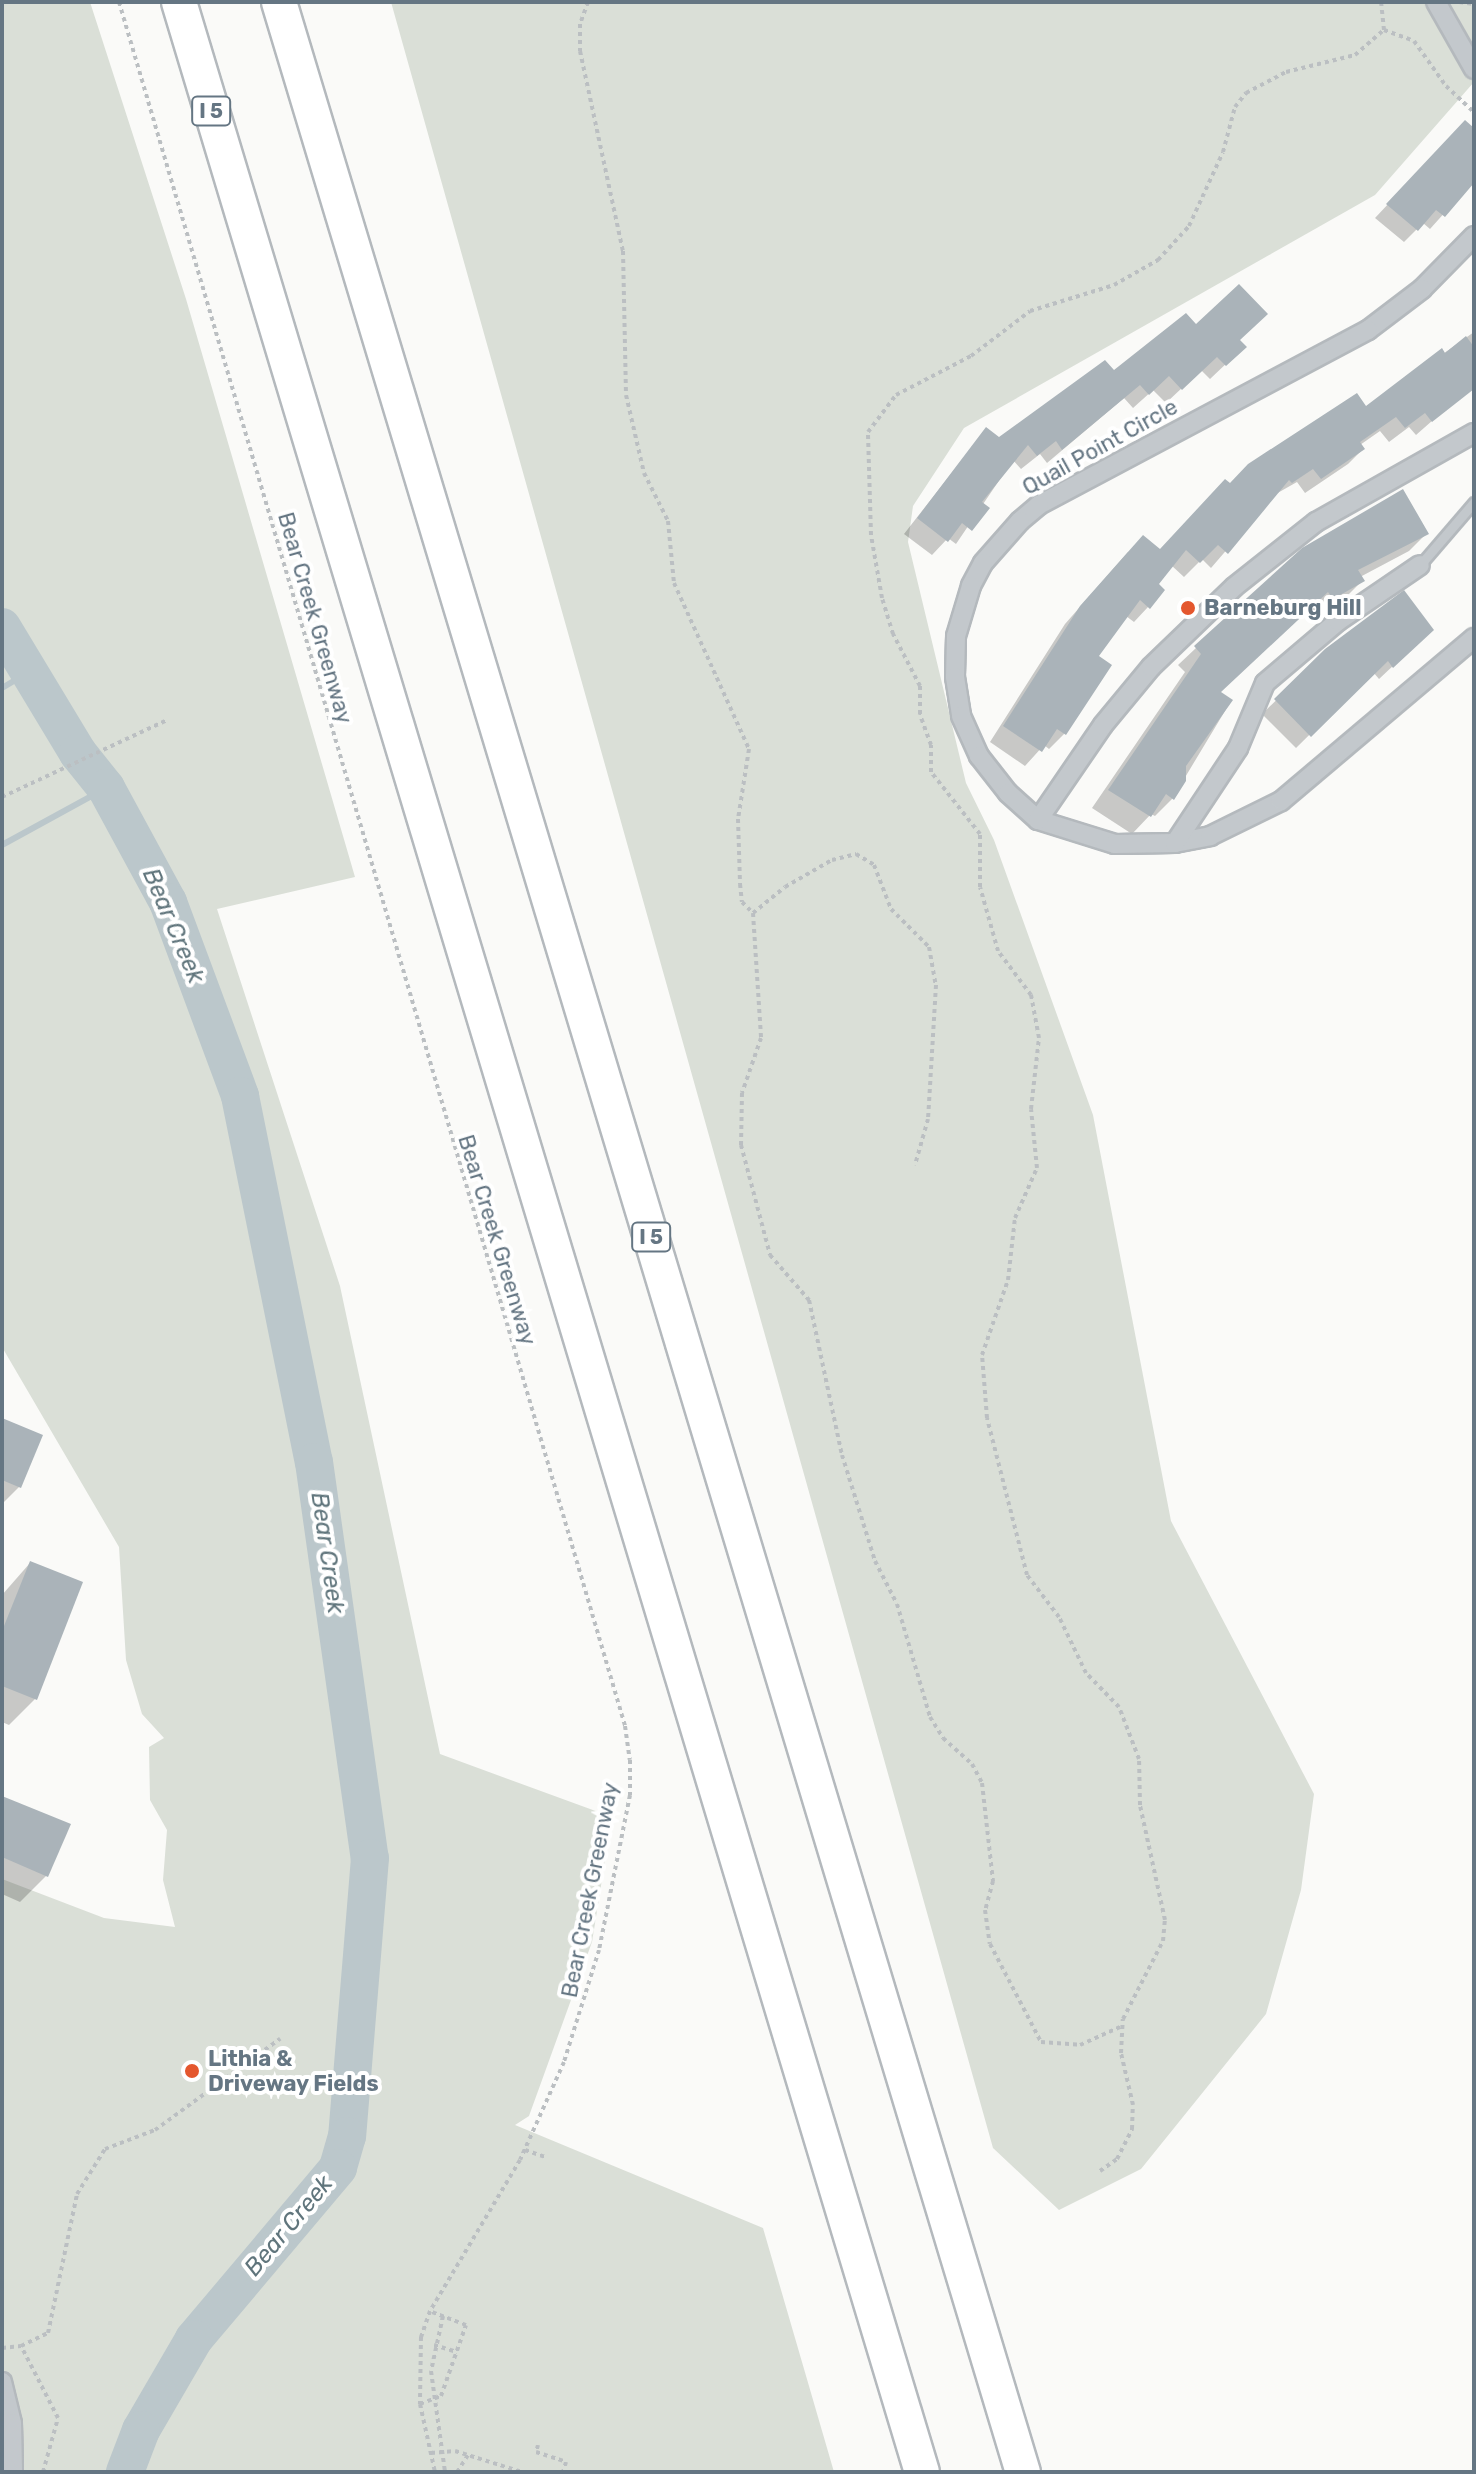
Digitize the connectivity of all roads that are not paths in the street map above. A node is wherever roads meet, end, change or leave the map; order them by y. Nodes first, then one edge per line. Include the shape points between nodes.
1 (159, 2) edge
2 (179, 2) edge
3 (279, 2) edge
4 (1436, 2) edge
5 (1474, 69) edge
6 (244, 221) junction
7 (1474, 236) edge
8 (1474, 433) edge
9 (1474, 502) edge
10 (1420, 565) joint
11 (1474, 638) edge
12 (1038, 820) junction
13 (1175, 843) junction
14 (2, 2382) edge
15 (13, 2472) edge
16 (922, 2472) edge
17 (1023, 2472) edge

1 - 6 highway
2 - 6 highway, I 5
3 - 17 highway, I 5
4 - 5 street
6 - 16 highway, I 5
7 - 12 street, Quail Point Circle via 1422,289 1368,330 1039,505 983,563 956,636 961,716 993,775
8 - 12 street via 1316,522 1225,595 1151,667 1103,725
9 - 10 lane
10 - 13 street via 1338,621 1265,683 1238,748
11 - 13 street, Quail Point Circle via 1281,801 1223,831
12 - 13 street, Quail Point Circle via 1115,844
14 - 15 street via 13,2432

